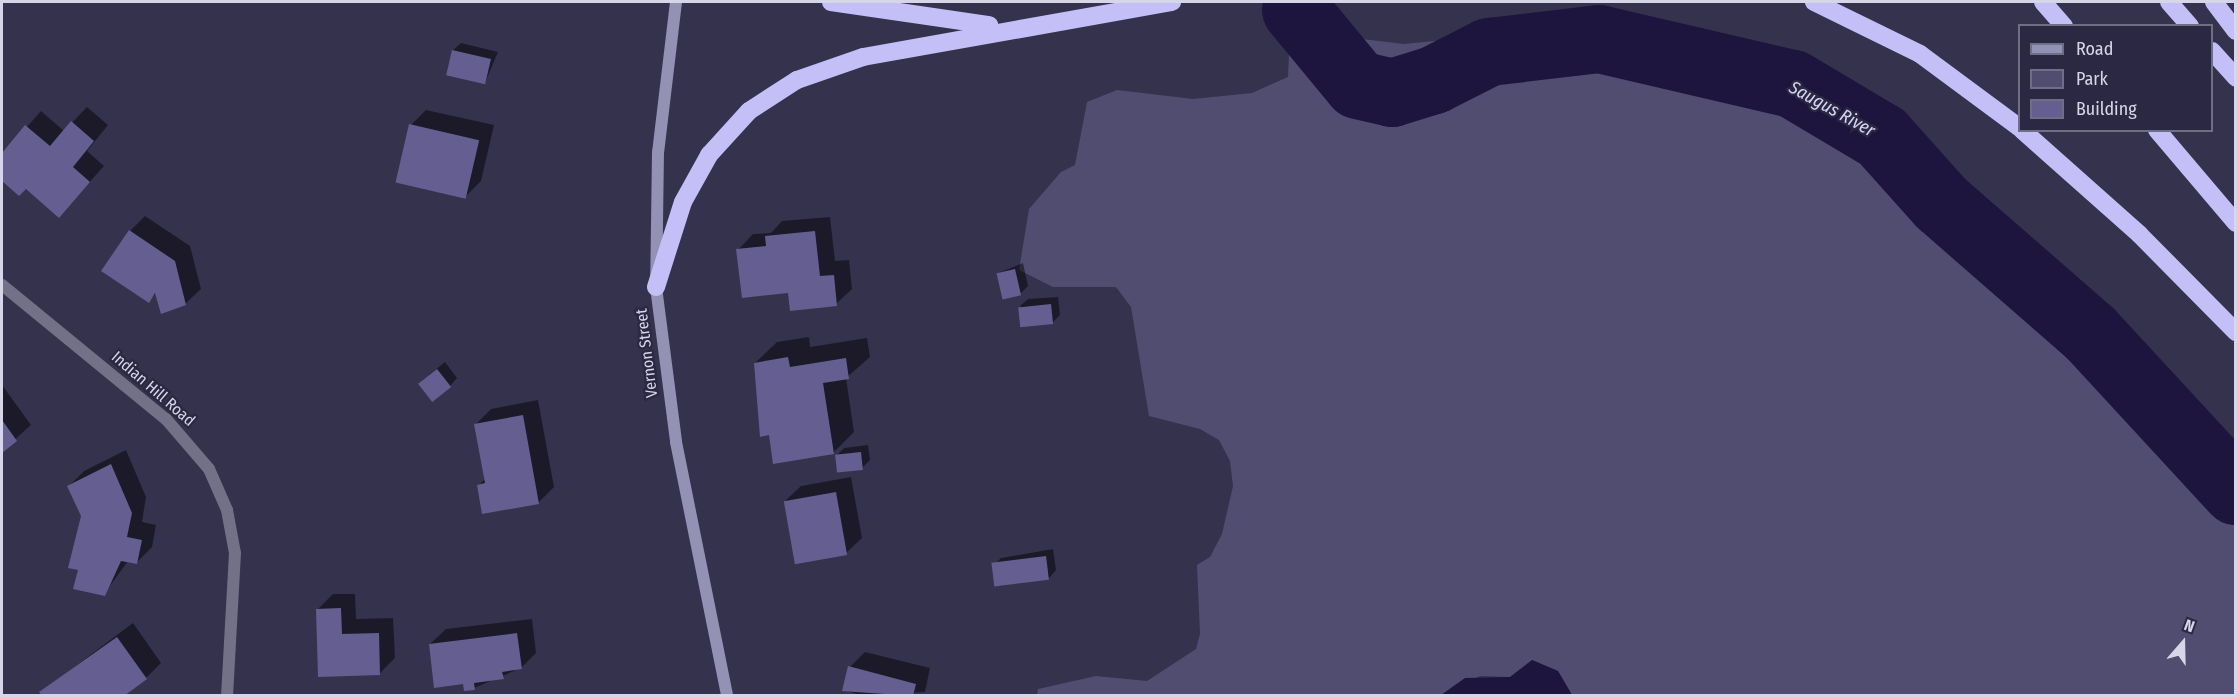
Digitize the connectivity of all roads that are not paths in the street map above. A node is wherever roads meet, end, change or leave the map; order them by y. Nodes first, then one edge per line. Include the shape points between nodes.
1 (676, 2) edge
2 (831, 2) edge
3 (1172, 2) edge
4 (1814, 2) edge
5 (2043, 2) edge
6 (2169, 2) edge
7 (2214, 2) edge
8 (2062, 24) edge
9 (2188, 24) edge
10 (1024, 25) junction
11 (2235, 31) edge
12 (2213, 53) edge
13 (2235, 78) edge
14 (2018, 127) edge
15 (2024, 132) edge
16 (2159, 132) edge
17 (2235, 223) edge
18 (2, 285) edge
19 (656, 287) junction
20 (2235, 332) edge
21 (227, 696) edge
22 (727, 696) edge

1 - 19 main road, Vernon Street via 658,152
2 - 10 highway via 943,22
3 - 10 highway
4 - 14 highway via 1920,54
5 - 8 highway
6 - 9 highway
7 - 11 highway
10 - 19 highway via 827,66 749,111 694,179 671,232
12 - 13 highway
15 - 20 highway via 2139,234
16 - 17 highway
18 - 21 street, Indian Hill Road via 166,419 210,469 227,510 235,553
19 - 22 main road, Vernon Street via 678,452

